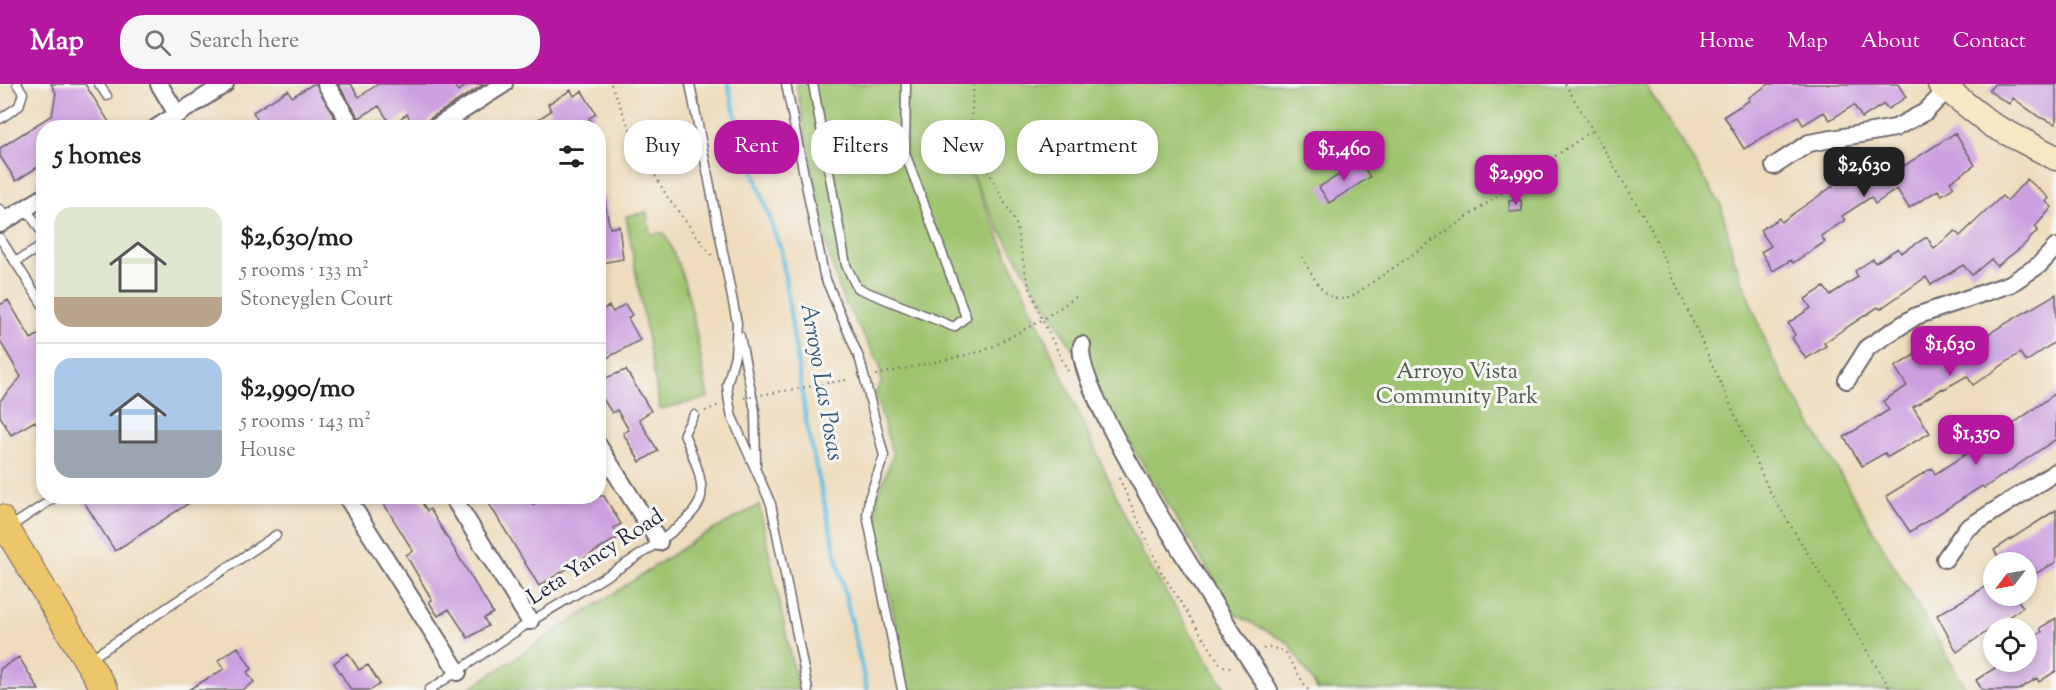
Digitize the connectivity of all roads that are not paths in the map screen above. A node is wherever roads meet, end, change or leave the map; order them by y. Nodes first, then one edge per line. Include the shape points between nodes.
1 (17, 84) edge
2 (99, 84) edge
3 (159, 84) edge
4 (225, 84) edge
5 (326, 84) edge
6 (504, 84) edge
7 (690, 84) edge
8 (786, 84) edge
9 (813, 84) edge
10 (906, 84) edge
11 (1943, 87) edge
12 (107, 96) dead end
13 (177, 114) junction
14 (0, 119) edge
15 (168, 120) edge
16 (348, 120) edge
17 (448, 120) edge
18 (2056, 158) edge
19 (1774, 166) dead end
20 (36, 202) edge
21 (26, 208) junction
22 (2, 218) edge
23 (36, 224) edge
24 (0, 238) edge
25 (2056, 247) edge
26 (36, 250) edge
27 (15, 262) junction
28 (36, 295) edge
29 (737, 324) junction
30 (1082, 345) dead end
31 (1847, 380) dead end
32 (694, 415) dead end
33 (606, 458) edge
34 (757, 472) junction
35 (2056, 472) edge
36 (41, 504) edge
37 (351, 504) edge
38 (457, 504) edge
39 (3, 523) edge
40 (276, 535) dead end
41 (659, 542) junction
42 (1945, 559) dead end
43 (531, 621) junction
44 (87, 661) junction
45 (458, 672) junction
46 (105, 690) edge
47 (429, 690) edge
48 (808, 690) edge
49 (902, 690) edge
50 (1269, 690) edge

1 - 14 lane via 23,93 19,106
2 - 12 lane
3 - 13 street
4 - 13 street
5 - 16 street
6 - 17 street
7 - 29 lane
8 - 49 lane via 824,275 865,377 884,456 867,514
9 - 10 lane via 846,265 857,288 954,327 966,318 904,153
11 - 18 street via 1992,125
11 - 19 street via 1925,111 1895,128 1809,143
13 - 15 street
20 - 21 street
21 - 22 street
21 - 23 lane
24 - 27 lane
25 - 31 street via 2039,265 2010,284 1916,316 1868,347
26 - 27 lane
27 - 28 lane
29 - 34 lane via 755,411
29 - 34 lane via 735,355 727,385 729,402
30 - 50 street via 1084,373 1122,450
32 - 41 lane, Leta Yancy Road via 684,433 700,479 701,500 689,519
33 - 41 street
34 - 48 lane via 771,504
35 - 42 street via 1966,529
36 - 39 lane
37 - 45 street
38 - 43 street
39 - 44 main road
40 - 44 lane
41 - 43 lane, Leta Yancy Road
43 - 45 lane, Leta Yancy Road
44 - 46 main road
45 - 47 lane, Leta Yancy Road

